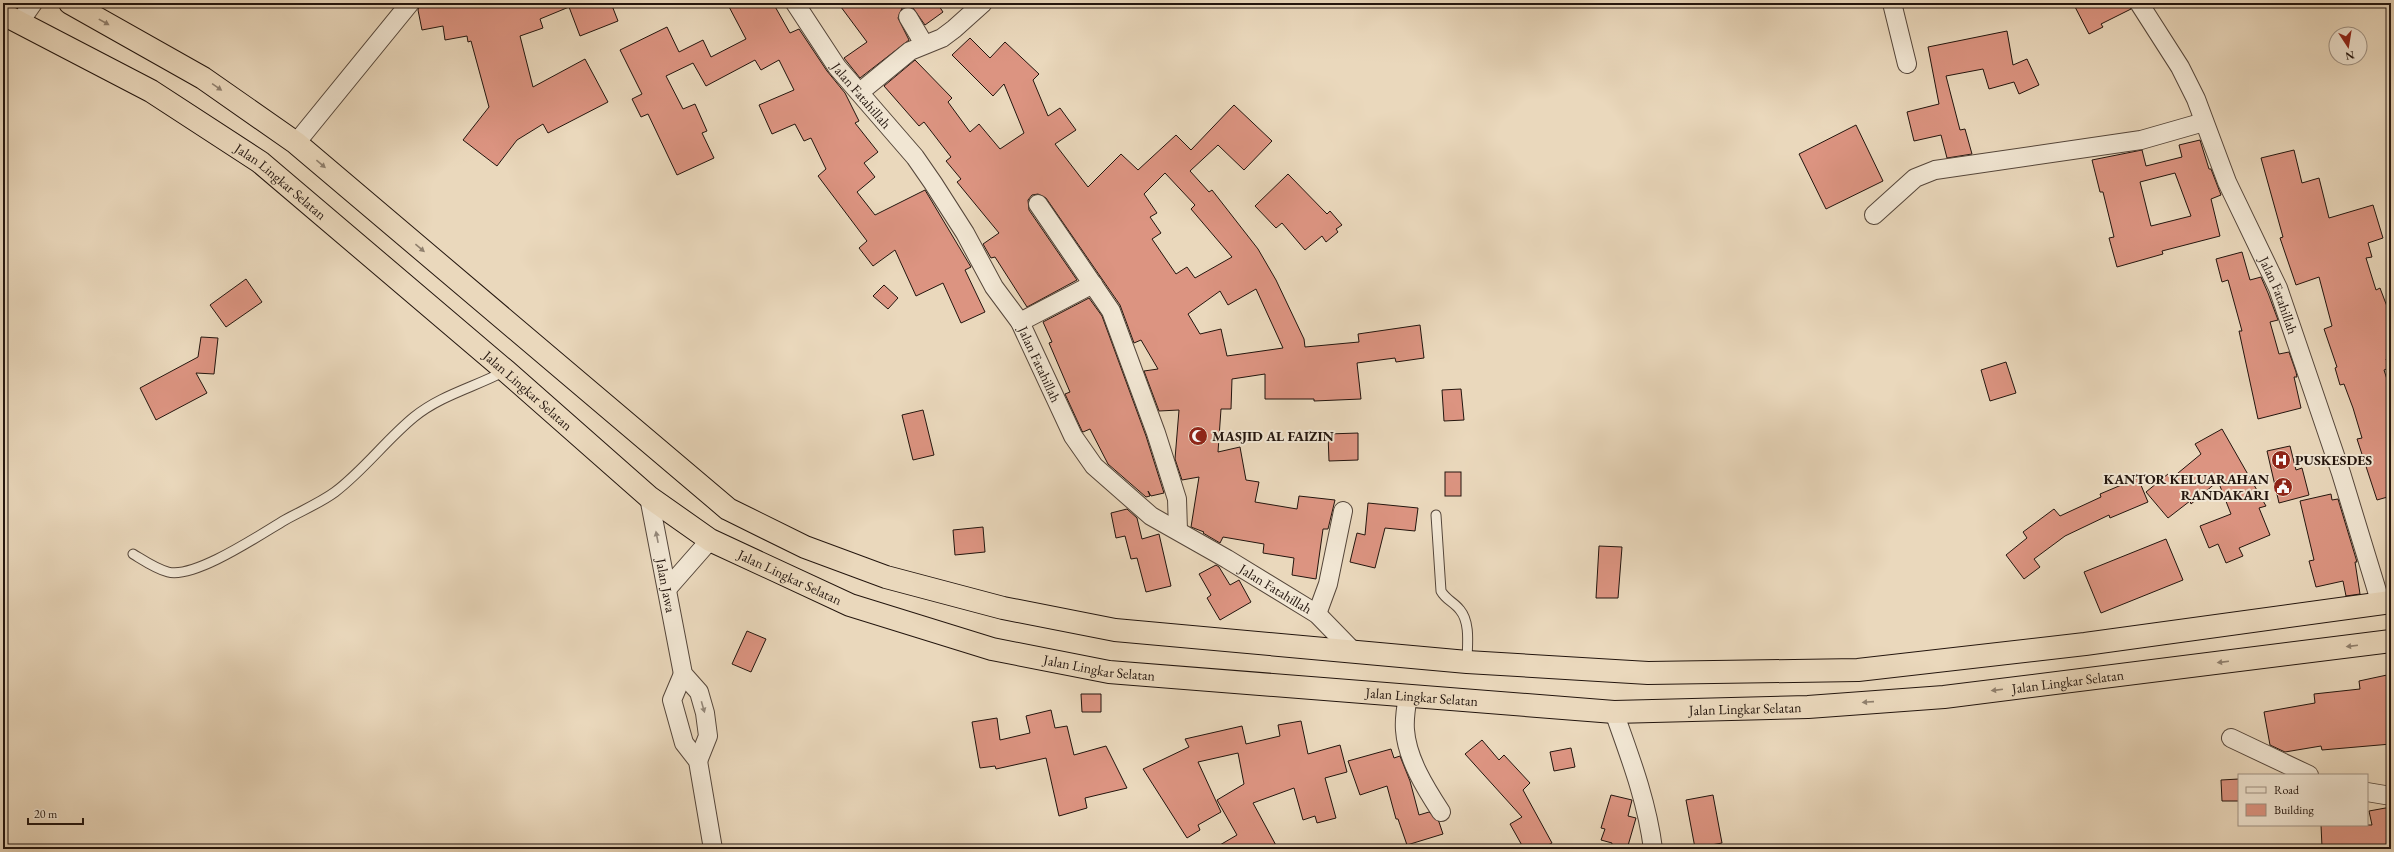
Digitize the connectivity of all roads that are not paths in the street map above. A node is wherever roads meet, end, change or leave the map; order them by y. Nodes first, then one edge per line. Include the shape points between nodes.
1 (33, 3) edge
2 (70, 3) edge
3 (410, 3) edge
4 (795, 3) edge
5 (983, 3) edge
6 (1892, 3) edge
7 (2139, 3) edge
8 (908, 17) dead end
9 (11, 19) edge
10 (924, 44) junction
11 (1907, 64) dead end
12 (860, 92) junction
13 (2204, 122) junction
14 (296, 143) junction
15 (1038, 204) dead end
16 (1874, 215) dead end
17 (1093, 284) junction
18 (1020, 322) junction
19 (506, 370) junction
20 (649, 497) junction
21 (1343, 511) dead end
22 (1436, 515) dead end
23 (1178, 530) junction
24 (710, 540) junction
25 (805, 548) junction
26 (133, 554) dead end
27 (796, 581) junction
28 (667, 589) junction
29 (2386, 603) edge
30 (1317, 614) junction
31 (2391, 641) edge
32 (2085, 644) junction
33 (1354, 652) junction
34 (1467, 662) junction
35 (683, 674) junction
36 (2090, 678) junction
37 (1408, 696) junction
38 (1614, 712) junction
39 (2231, 738) dead end
40 (698, 761) junction
41 (2307, 774) edge
42 (2368, 792) edge
43 (2391, 796) edge
44 (1441, 812) dead end
45 (713, 849) edge
46 (1653, 849) edge

1 - 9 street
2 -> 14 highway via 203,78
3 - 14 street
4 - 12 street, Jalan Fatahillah via 838,67
5 - 10 street via 954,30 942,38
6 - 11 street
7 - 13 street, Jalan Fatahillah via 2180,67
8 - 10 street
9 - 19 highway, Jalan Lingkar Selatan via 151,92 260,162
10 - 12 street via 910,51
12 - 18 street, Jalan Fatahillah via 933,183 965,233 994,287
13 - 16 street via 2127,142 1935,170 1915,178
13 - 29 street, Jalan Fatahillah via 2227,182 2278,288
14 -> 25 highway via 728,509
15 - 17 street
17 - 18 street
17 - 23 street via 1111,311 1156,433 1177,499
18 - 23 street, Jalan Fatahillah via 1057,404 1083,452 1094,466 1151,516
19 - 20 highway, Jalan Lingkar Selatan
19 - 26 lane via 480,385 454,393 432,404 413,418 374,458 334,492 234,550 182,572 168,572
20 - 24 highway, Jalan Lingkar Selatan
28 -> 20 street, Jalan Jawa
21 - 30 street via 1328,584
22 - 34 lane via 1441,591 1444,598 1460,609 1464,617 1467,628
23 - 30 street, Jalan Fatahillah
24 - 27 highway, Jalan Lingkar Selatan
24 - 28 street
25 - 27 highway
25 - 33 highway via 886,576 1003,608 1115,630
27 - 37 highway, Jalan Lingkar Selatan via 850,605 992,649 1093,669
28 - 35 street, Jalan Jawa
29 - 32 highway
30 - 33 street, Jalan Fatahillah
31 -> 36 highway, Jalan Lingkar Selatan
32 - 34 highway via 1858,670 1648,673
32 - 36 highway
33 - 34 highway
35 - 40 street via 672,700 684,744
35 -> 40 street via 699,692 705,713 708,736
36 -> 38 highway, Jalan Lingkar Selatan via 1944,697 1816,706
37 - 38 highway, Jalan Lingkar Selatan
37 - 44 street via 1406,739 1420,774
38 - 46 street via 1649,819
39 - 41 street
40 - 45 street
42 - 43 street

